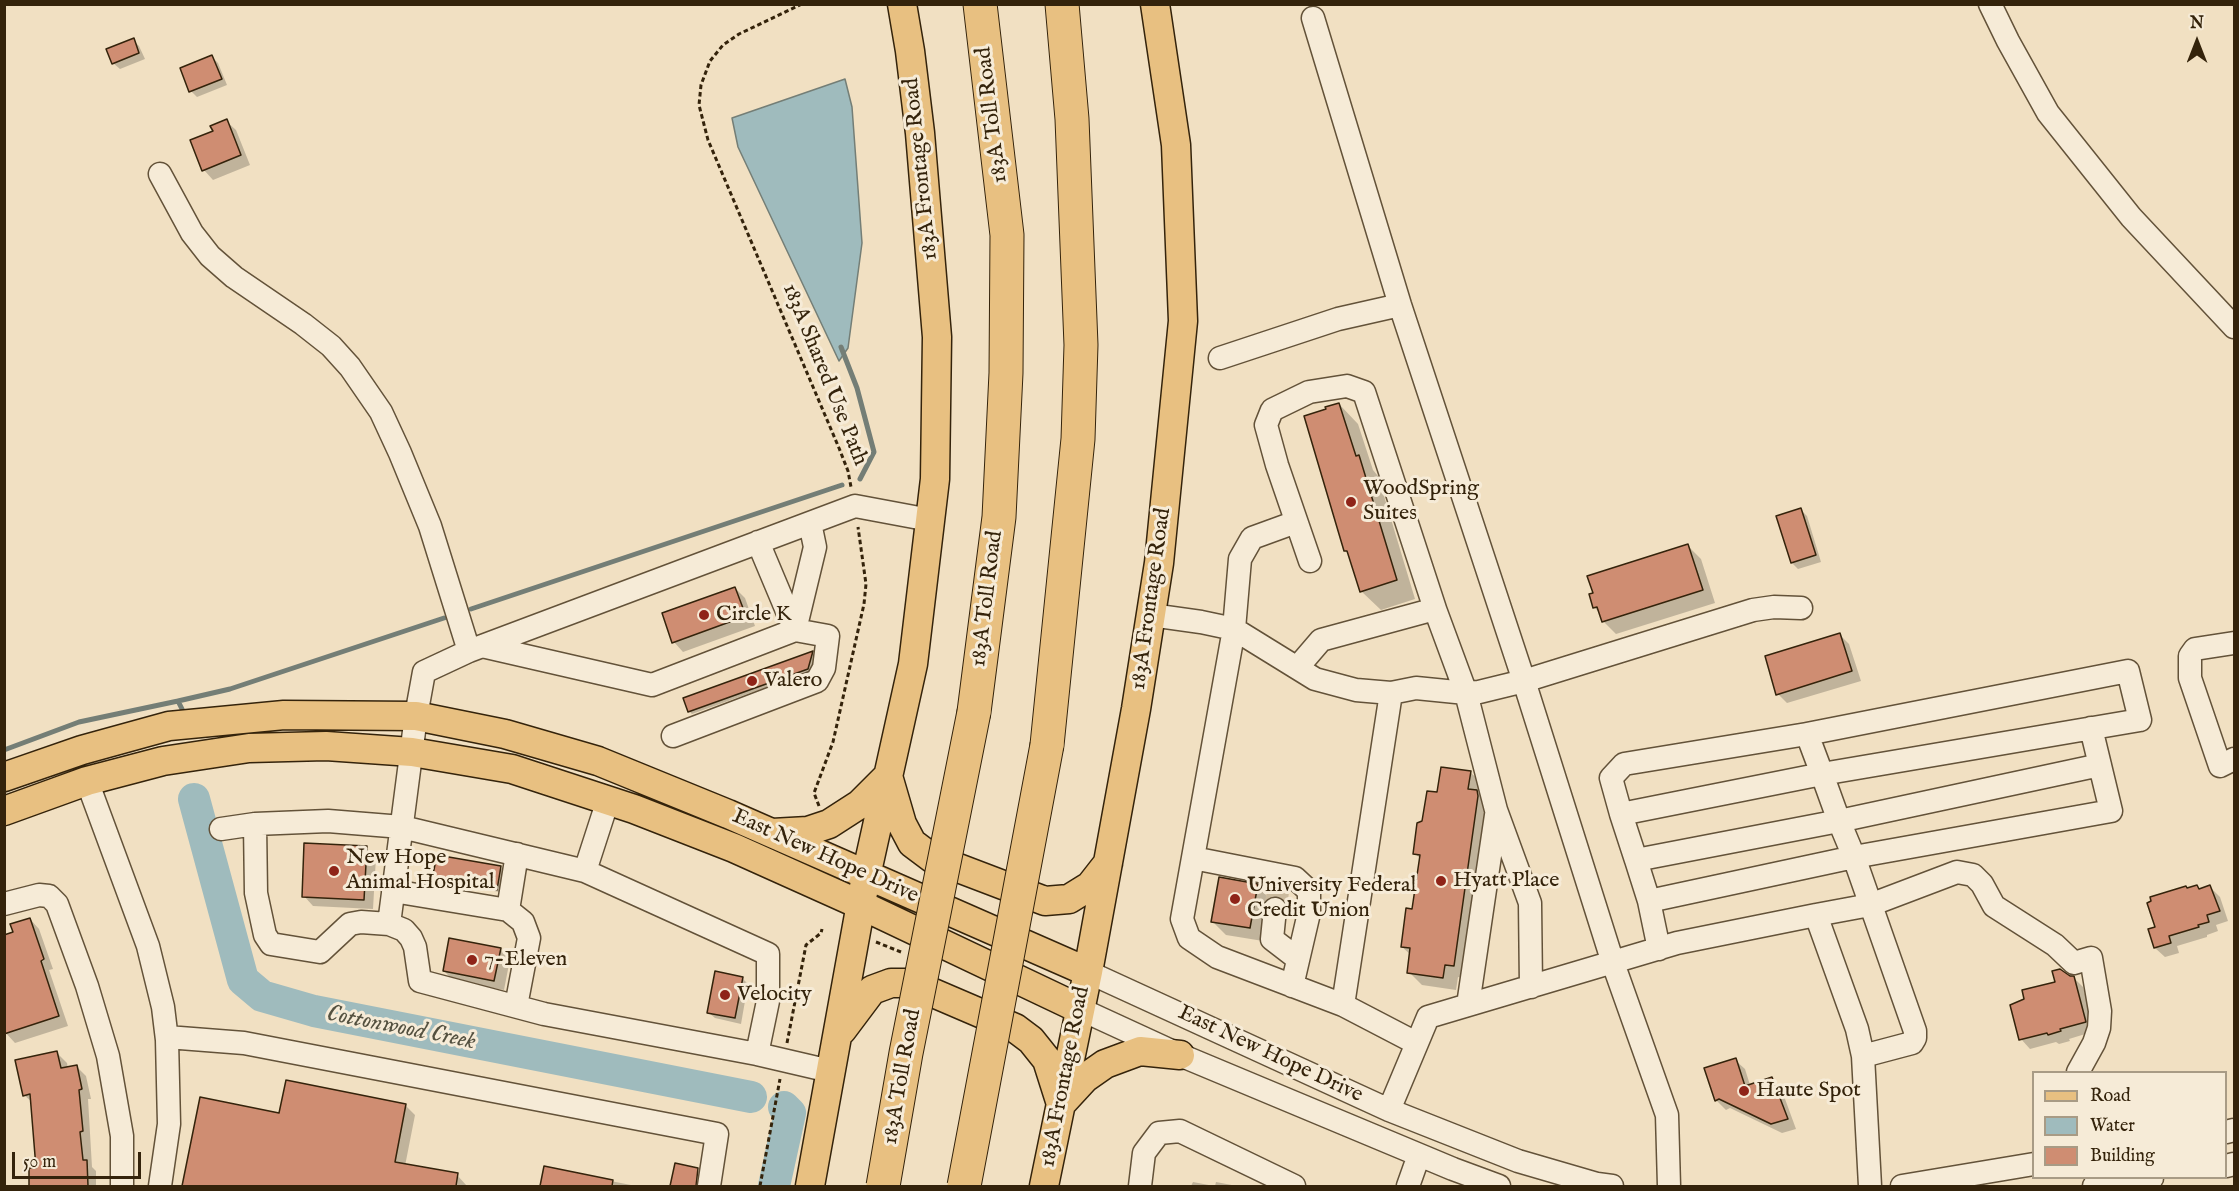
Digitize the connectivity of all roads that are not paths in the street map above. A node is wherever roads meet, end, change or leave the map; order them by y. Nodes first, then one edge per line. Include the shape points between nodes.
1 (902, 4) edge
2 (980, 4) edge
3 (1062, 4) edge
4 (1155, 4) edge
5 (1990, 4) edge
6 (1313, 18) dead end
7 (160, 174) dead end
8 (1400, 305) junction
9 (2235, 327) edge
10 (1220, 358) dead end
11 (930, 520) junction
12 (1296, 522) junction
13 (810, 523) junction
14 (758, 542) junction
15 (1310, 561) dead end
16 (1801, 608) dead end
17 (1435, 609) junction
18 (1151, 615) junction
19 (1234, 629) junction
20 (795, 630) junction
21 (2235, 643) edge
22 (476, 649) junction
23 (1297, 668) junction
24 (1524, 681) junction
25 (1391, 693) junction
26 (1466, 693) junction
27 (416, 716) junction
28 (2091, 728) junction
29 (1807, 734) junction
30 (673, 736) dead end
31 (412, 752) junction
32 (2235, 759) edge
33 (2100, 765) junction
34 (1822, 774) junction
35 (888, 776) junction
36 (4, 777) edge
37 (87, 781) junction
38 (608, 800) junction
39 (1497, 810) junction
40 (4, 811) edge
41 (1621, 814) junction
42 (1839, 820) junction
43 (255, 824) junction
44 (402, 826) junction
45 (221, 829) dead end
46 (770, 833) junction
47 (517, 854) junction
48 (1854, 857) junction
49 (1193, 858) junction
50 (1636, 860) junction
51 (1108, 863) junction
52 (585, 871) junction
53 (866, 876) junction
54 (393, 891) junction
55 (1278, 892) junction
56 (1649, 901) junction
57 (4, 904) edge
58 (861, 905) junction
59 (1870, 905) junction
60 (508, 910) junction
61 (1816, 915) junction
62 (389, 924) junction
63 (1659, 949) junction
64 (1298, 959) junction
65 (1613, 963) junction
66 (1088, 972) junction
67 (1292, 986) junction
68 (1531, 987) junction
69 (1343, 1005) junction
70 (1468, 1005) junction
71 (516, 1006) junction
72 (1080, 1009) junction
73 (837, 1036) junction
74 (167, 1037) junction
75 (1416, 1043) junction
76 (757, 1054) junction
77 (1180, 1055) junction
78 (1863, 1056) junction
79 (830, 1071) junction
80 (2079, 1071) edge
81 (1061, 1104) junction
82 (1389, 1110) junction
83 (1419, 1155) junction
84 (2032, 1164) edge
85 (2145, 1179) edge
86 (122, 1186) edge
87 (160, 1186) edge
88 (709, 1186) edge
89 (810, 1186) edge
90 (883, 1186) edge
91 (964, 1186) edge
92 (1044, 1186) edge
93 (1140, 1186) edge
94 (1294, 1186) edge
95 (1408, 1186) edge
96 (1499, 1186) edge
97 (1612, 1186) edge
98 (1669, 1186) edge
99 (1870, 1186) edge
100 (1902, 1186) edge
101 (2094, 1186) edge

1 - 11 main road, 183A Frontage Road via 920,134 938,337
2 - 90 highway, 183A Toll Road, bridge via 1007,235 999,517 974,711
3 - 91 highway, bridge via 1072,119 1080,357 1078,439 1047,745
4 - 18 main road, 183A Frontage Road via 1176,145 1183,321 1160,563
5 - 9 street via 2048,113 2132,217
6 - 8 street
7 - 22 street via 192,233 210,256 331,346 381,412 430,526
8 - 10 street via 1338,319
8 - 24 street
11 - 13 street via 855,506
11 - 35 main road, 183A Frontage Road via 913,664
12 - 15 street
12 - 17 street via 1266,425 1272,410 1309,392 1347,386 1364,392
12 - 19 street via 1252,538 1240,559
13 - 14 street
13 - 20 street via 815,547
14 - 20 street
14 - 22 street
16 - 24 street via 1753,610
17 - 23 street via 1321,639
17 - 26 street
18 - 19 street
18 - 51 main road, 183A Frontage Road
19 - 23 street
19 - 49 street
20 - 22 street via 652,685
20 - 30 street via 828,636 824,669 817,681
21 - 32 street via 2195,649 2190,656 2190,678 2220,766
22 - 27 street via 424,672
23 - 25 street via 1316,679 1356,690
24 - 26 street
24 - 65 street
25 - 26 street via 1416,688
25 - 69 street
26 - 39 street
27 - 31 street
27 - 36 main road, East New Hope Drive via 284,715 169,726
27 - 46 main road, East New Hope Drive via 505,734 598,760
28 - 29 street via 2140,720 2128,671
28 - 33 street
28 - 34 street
29 - 34 street
29 - 41 street via 1624,764 1611,778
31 - 37 main road, East New Hope Drive via 326,746 249,748 163,760
31 - 38 main road, East New Hope Drive via 512,770
31 - 44 street
33 - 42 street
33 - 48 street via 2111,811
34 - 41 street
34 - 42 street
35 - 46 main road via 860,804 829,824 808,831
35 - 51 main road via 902,824 912,843 932,858 1045,902 1069,898 1090,886
35 - 53 main road, 183A Frontage Road
37 - 40 main road, East New Hope Drive
37 - 74 street via 148,946
38 - 52 street
38 - 58 main road, East New Hope Drive via 734,848
39 - 68 street via 1530,903
39 - 70 street
41 - 50 street
42 - 48 street
42 - 50 street
43 - 44 street via 328,820
43 - 45 street
43 - 62 street via 256,893 265,935 271,944 320,952 350,924
44 - 47 street
44 - 54 street
46 - 53 main road, East New Hope Drive
47 - 52 street
47 - 60 street
48 - 56 street
48 - 59 street
49 - 55 street
49 - 67 street via 1182,919 1189,938 1217,957
50 - 56 street
51 - 66 main road, 183A Frontage Road
52 - 76 street via 768,954 768,1001
53 - 58 main road, 183A Frontage Road
53 - 66 main road, East New Hope Drive
54 - 60 street
54 - 62 street
55 - 64 street via 1272,939
55 - 64 street via 1295,878 1310,891 1310,913
56 - 63 street
57 - 86 street via 39,895 49,896 57,904 108,1056 122,1136
58 - 72 main road, East New Hope Drive
58 - 73 main road, 183A Frontage Road
59 - 61 street
59 - 78 street via 1915,1038 1912,1043
59 - 80 street via 1957,872 1973,875 1994,906 2055,945 2074,963 2091,958 2099,1028
60 - 71 street via 523,922 530,938
61 - 63 street
61 - 78 street
62 - 71 street via 411,938 420,981
63 - 65 street
64 - 67 street
65 - 68 street
65 - 98 street via 1667,1115
66 - 72 main road, 183A Frontage Road
66 - 82 street, East New Hope Drive
67 - 69 street
68 - 70 street
69 - 75 street
70 - 75 street via 1428,1017
71 - 76 street
72 - 77 street, East New Hope Drive
72 - 81 main road, 183A Frontage Road
73 - 79 main road, 183A Frontage Road
73 - 81 main road via 872,990 910,984 1015,1028 1031,1040 1047,1059
74 - 87 street via 169,1124
74 - 88 street via 244,1043 717,1134
75 - 82 street
76 - 79 street
77 - 81 main road via 1140,1052 1105,1064 1085,1078
77 - 83 street, East New Hope Drive
78 - 99 street
79 - 89 main road, 183A Frontage Road
81 - 92 main road, 183A Frontage Road
82 - 97 street, East New Hope Drive via 1518,1161
83 - 95 street
83 - 96 street, East New Hope Drive
84 - 100 street
85 - 101 street
93 - 94 street via 1144,1153 1159,1133 1180,1131

